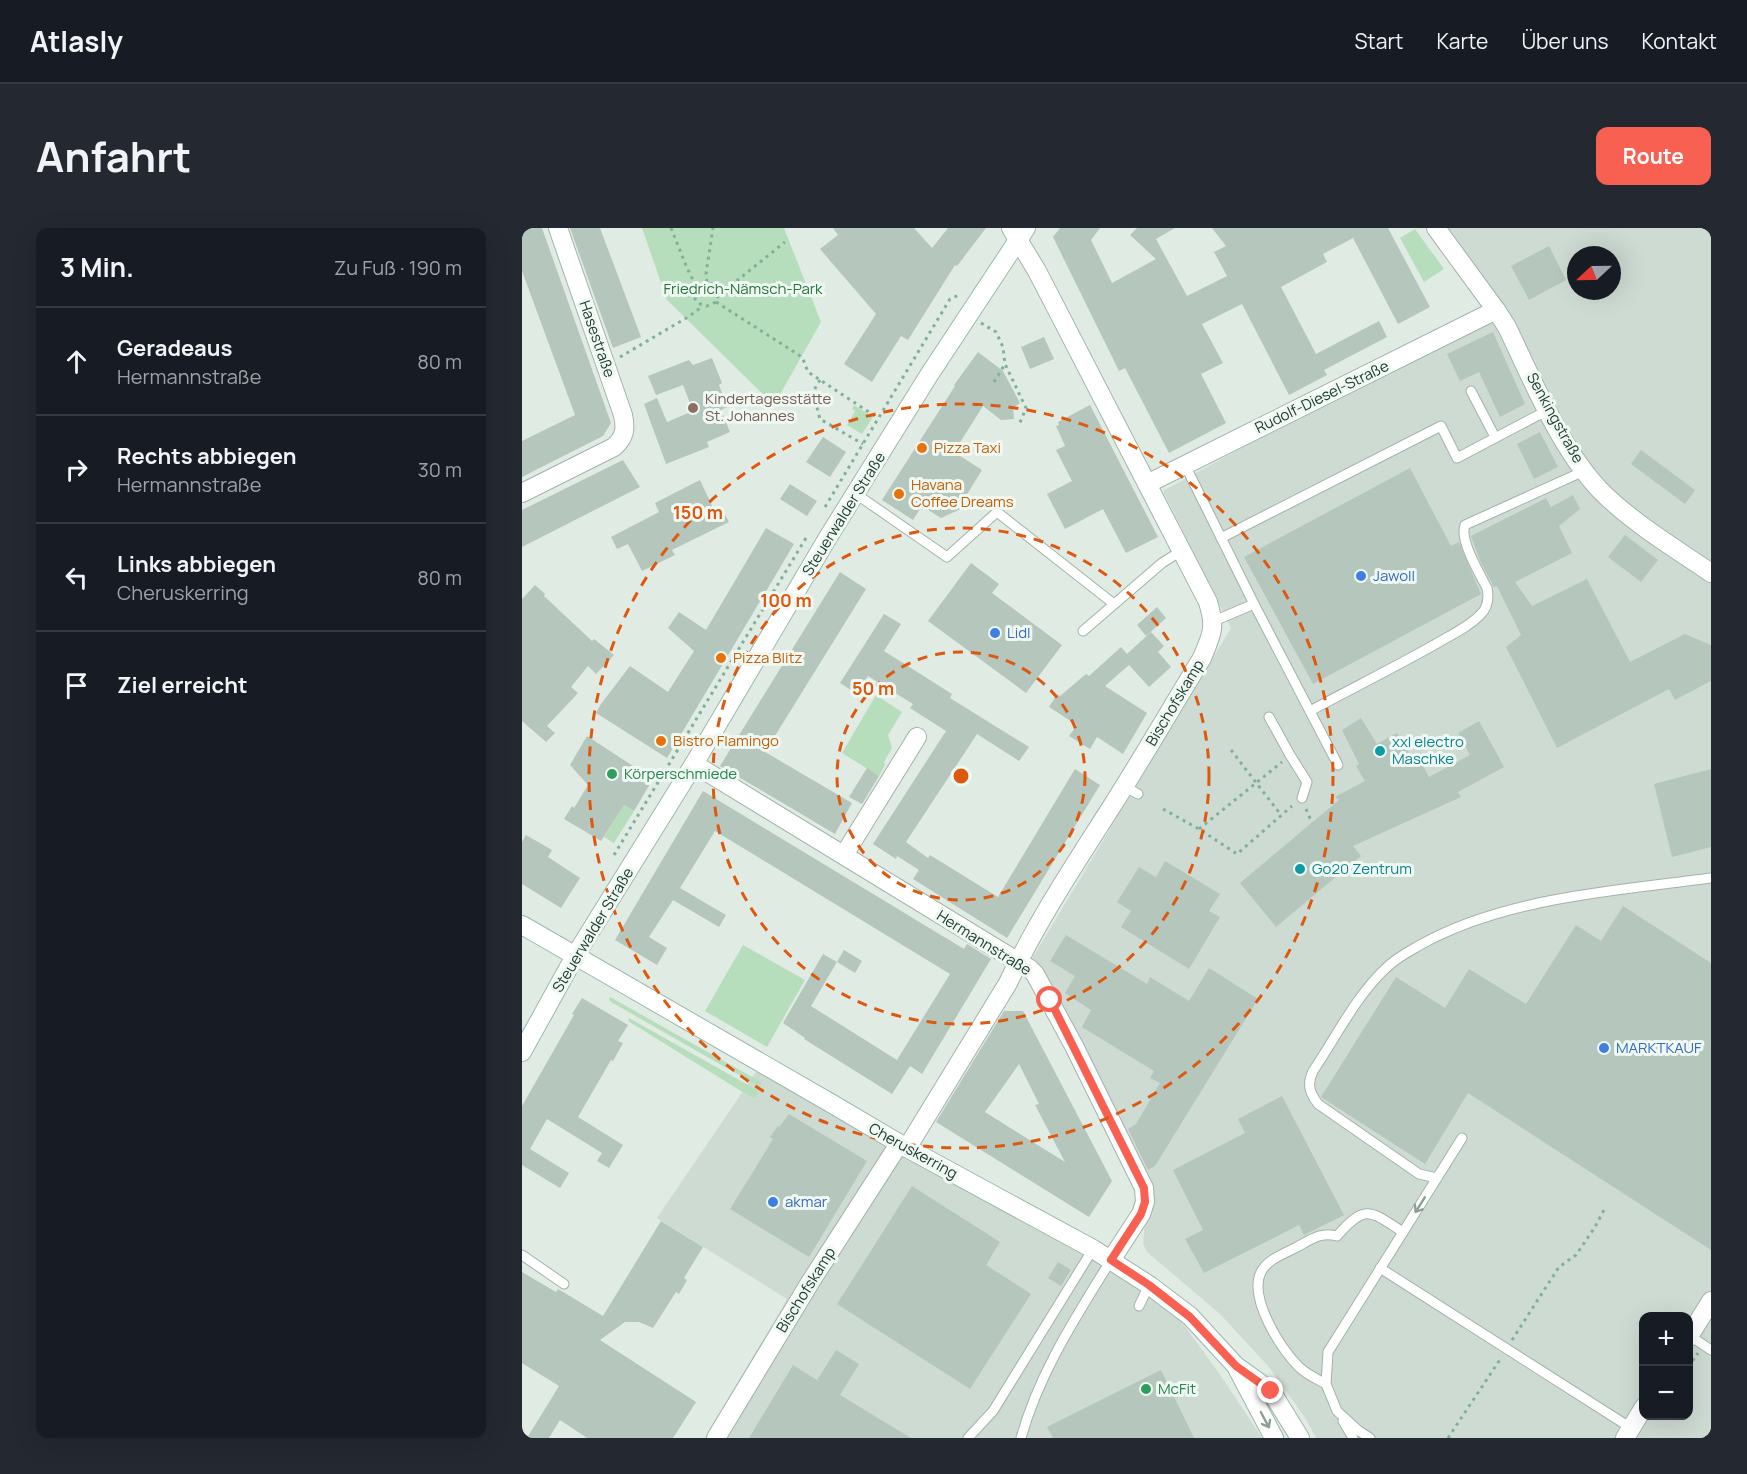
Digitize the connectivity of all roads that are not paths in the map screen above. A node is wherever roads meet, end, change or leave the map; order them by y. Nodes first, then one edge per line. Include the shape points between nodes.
1 (558, 228) edge
2 (1436, 228) edge
3 (1019, 232) edge
4 (1496, 310) junction
5 (1471, 392) dead end
6 (1548, 410) junction
7 (1495, 438) junction
8 (1185, 465) junction
9 (1584, 471) junction
10 (1147, 483) junction
11 (522, 493) edge
12 (856, 494) junction
13 (1221, 538) junction
14 (1181, 551) junction
15 (1711, 572) edge
16 (1114, 604) junction
17 (1254, 604) junction
18 (1214, 621) junction
19 (1083, 631) dead end
20 (1310, 711) junction
21 (1269, 717) dead end
22 (916, 737) dead end
23 (694, 764) junction
24 (1338, 765) dead end
25 (1302, 798) road end
26 (844, 855) junction
27 (1711, 878) edge
28 (522, 925) edge
29 (575, 956) junction
30 (1017, 962) junction
31 (522, 1052) edge
32 (1462, 1138) dead end
33 (903, 1146) junction
34 (1437, 1178) junction
35 (1403, 1232) junction
36 (1093, 1249) junction
37 (522, 1255) edge
38 (1111, 1260) junction
39 (1380, 1268) junction
40 (564, 1284) dead end
41 (1149, 1285) junction
42 (1711, 1301) edge
43 (1139, 1306) dead end
44 (1693, 1330) edge
45 (1693, 1339) edge
46 (1711, 1350) edge
47 (1236, 1366) junction
48 (1326, 1384) junction
49 (1337, 1411) junction
50 (1639, 1415) edge
51 (1628, 1433) edge
52 (716, 1438) edge
53 (968, 1438) edge
54 (1021, 1438) edge
55 (1274, 1438) edge
56 (1300, 1438) edge
57 (1353, 1438) edge
58 (1370, 1438) edge

1 - 11 street, Hasestraße via 626,425 623,437 614,447
2 - 4 street, Senkingstraße
3 - 10 street
3 - 12 street, Steuerwalder Straße
4 - 6 street, Senkingstraße
4 - 8 street, Rudolf-Diesel-Straße
5 - 7 lane
6 - 7 lane
6 - 9 street, Senkingstraße
7 - 13 lane via 1457,458 1441,426
8 - 10 street, Rudolf-Diesel-Straße
8 - 13 lane
9 - 15 street, Senkingstraße via 1605,496 1635,521
9 - 20 lane via 1465,525 1465,540 1487,588 1487,603 1480,615
10 - 14 street
12 - 16 lane via 947,557 997,512
12 - 23 street, Steuerwalder Straße
13 - 17 lane
14 - 16 lane
14 - 18 street
16 - 19 lane
17 - 18 lane
17 - 20 lane
18 - 30 street, Bischofskamp via 1205,660 1131,790 1051,902
20 - 24 lane
21 - 25 lane via 1307,782
22 - 26 street
23 - 26 street, Hermannstraße
23 - 29 street, Steuerwalder Straße
26 - 30 street, Hermannstraße
27 - 34 lane via 1573,897 1489,916 1430,939 1399,957 1376,978 1313,1071 1309,1085 1318,1104 1419,1174
28 - 29 street, Cheruskerring
29 - 31 street, Steuerwalder Straße
29 - 33 street, Cheruskerring
30 - 33 street, Bischofskamp via 1008,983
30 - 38 street, Hermannstraße via 1039,980 1144,1188 1141,1214
32 - 34 lane
33 - 36 street, Cheruskerring
33 - 52 street, Bischofskamp via 811,1281
34 -> 35 lane
35 - 39 lane
35 - 48 lane via 1374,1213 1361,1214 1337,1236 1328,1233 1312,1239 1270,1262 1261,1272 1259,1295 1264,1316 1301,1369
36 - 38 street, Cheruskerring
36 - 53 lane via 993,1411
37 - 40 lane
38 - 41 street, Cheruskerring
38 - 54 lane via 1058,1346
39 - 48 lane via 1328,1352
39 - 51 lane
41 - 43 lane
41 - 47 street, Cheruskerring via 1190,1317
42 - 44 street
45 - 46 lane
47 -> 55 street, Cheruskerring
47 - 56 street, Cheruskerring via 1271,1391
48 - 49 lane
49 - 57 lane
49 - 58 lane
50 - 51 street

